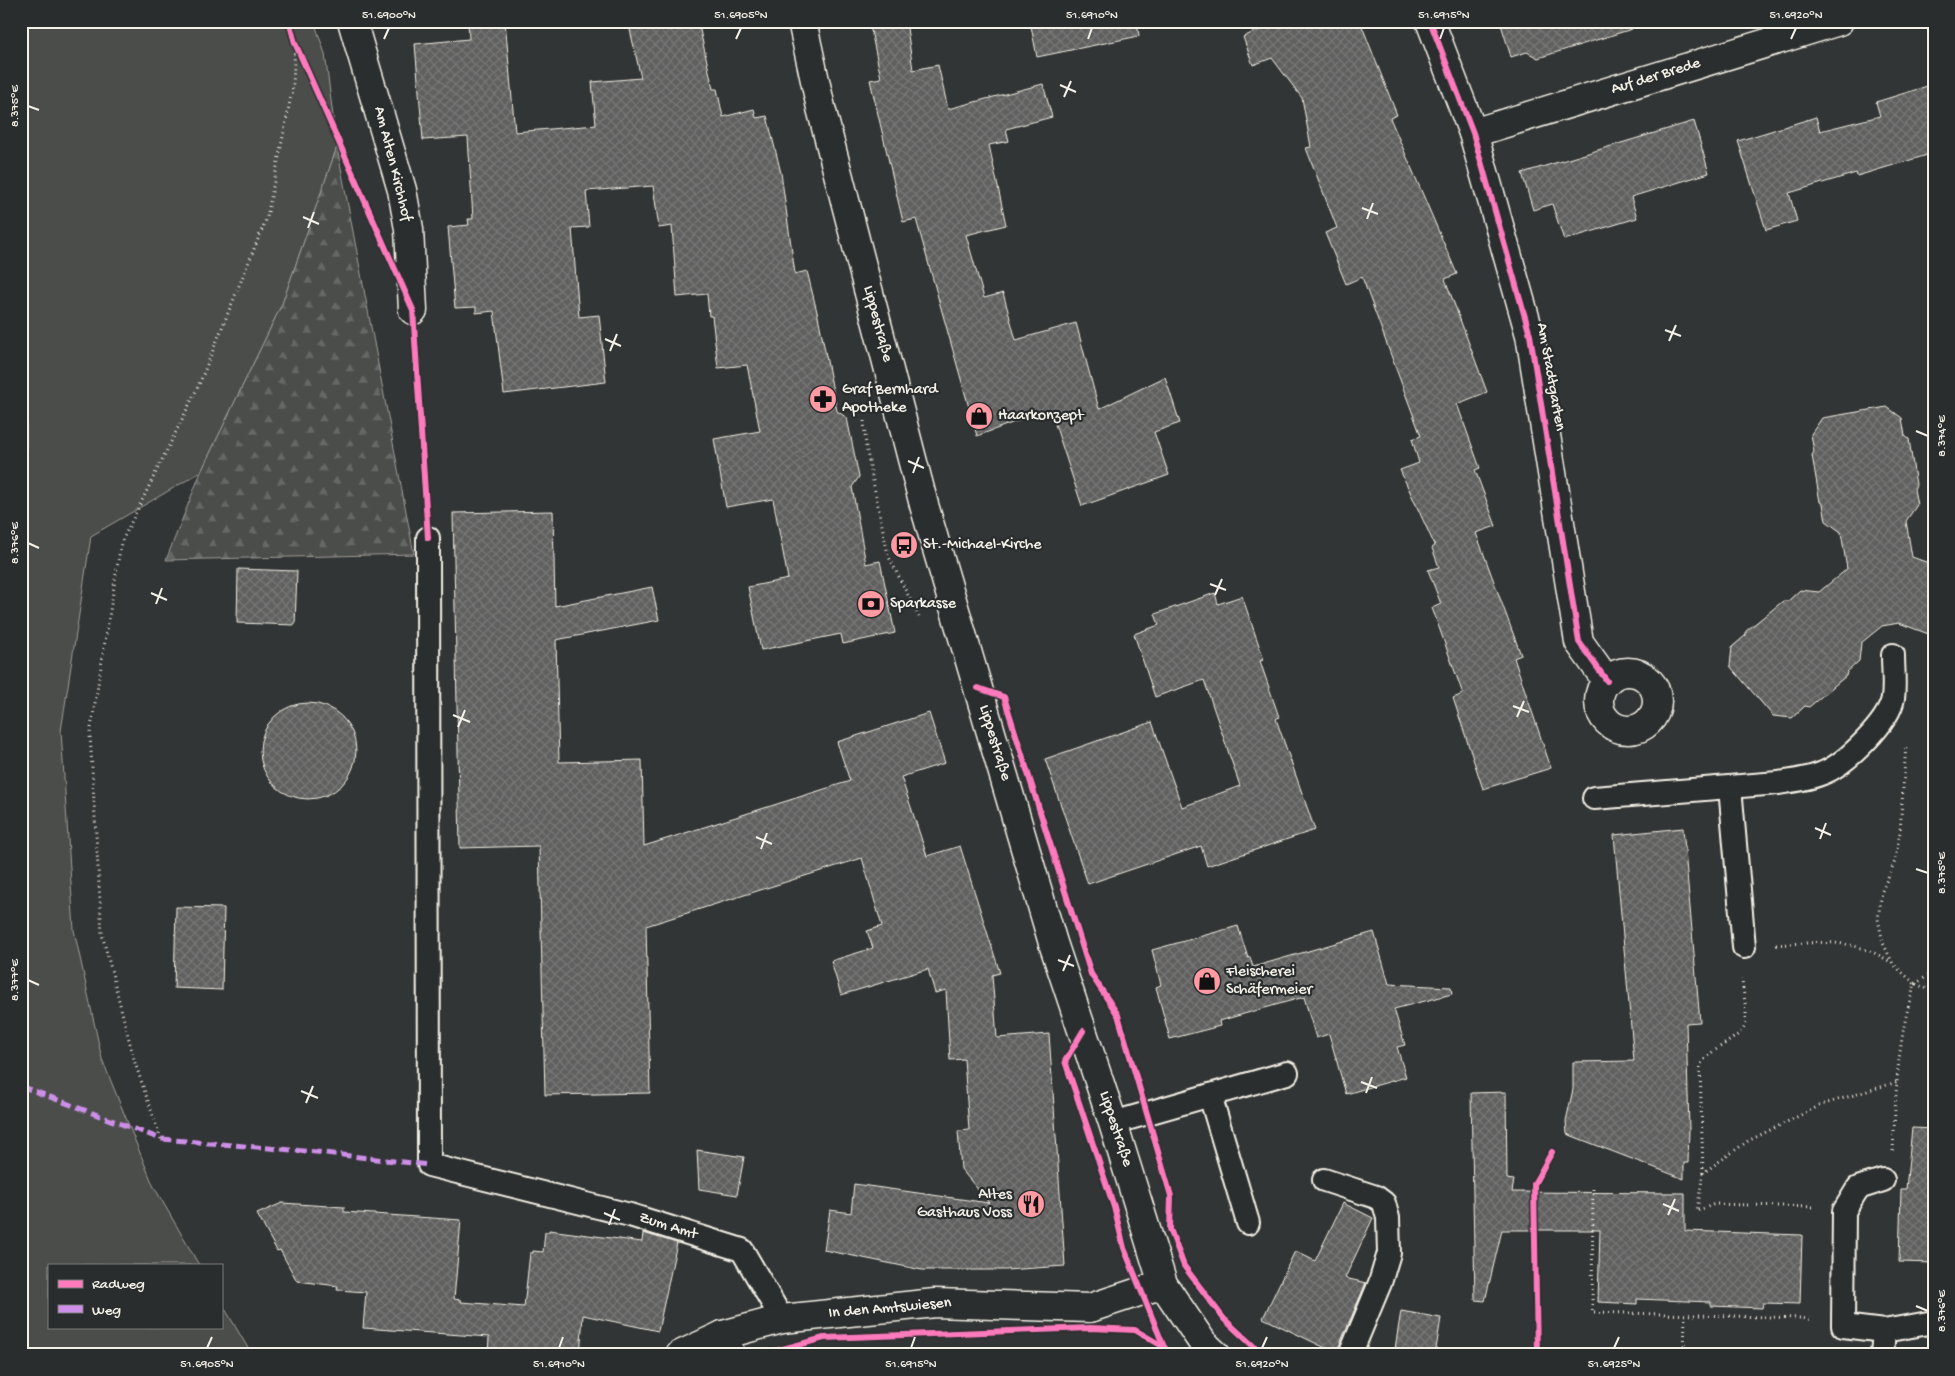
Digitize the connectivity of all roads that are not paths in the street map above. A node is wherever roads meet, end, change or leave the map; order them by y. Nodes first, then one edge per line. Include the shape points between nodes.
1 (352, 21) edge
2 (802, 21) edge
3 (1430, 21) edge
4 (1839, 21) edge
5 (1473, 133) junction
6 (413, 310) dead end
7 (428, 538) dead end
8 (1893, 655) dead end
9 (1607, 681) dead end
10 (1730, 787) junction
11 (1594, 798) dead end
12 (1744, 946) road end
13 (1286, 1073) dead end
14 (1210, 1095) junction
15 (1114, 1123) junction
16 (1324, 1180) dead end
17 (1883, 1180) road end
18 (1248, 1223) dead end
19 (1163, 1284) junction
20 (782, 1319) junction
21 (1934, 1322) edge
22 (1884, 1331) junction
23 (727, 1345) edge
24 (680, 1355) edge
25 (1216, 1355) edge
26 (1350, 1355) edge
27 (1882, 1355) edge

1 - 6 street, Am Alten Kirchhof via 402,190 409,229
2 - 15 street, Lippestraße via 820,108 934,544 1053,943
3 - 5 street, Am Stadtgarten
4 - 5 street, Auf der Brede
5 - 9 street, Am Stadtgarten via 1530,335 1579,642
7 - 20 lane, Zum Amt via 429,1165 630,1215 742,1250
8 - 10 lane via 1893,699 1878,726 1840,764 1808,778
10 - 11 lane
10 - 12 lane
13 - 14 lane
14 - 15 lane
14 - 18 lane
15 - 19 street, Lippestraße
16 - 26 lane via 1376,1197 1384,1203 1388,1218 1389,1253
17 - 22 lane via 1858,1188 1844,1211 1844,1326
19 - 20 street, In den Amtswiesen via 1090,1308 935,1303
19 - 25 street, Lippestraße
20 - 23 street, In den Amtswiesen
21 - 22 lane
22 - 27 lane
23 - 24 street, In den Amtswiesen

